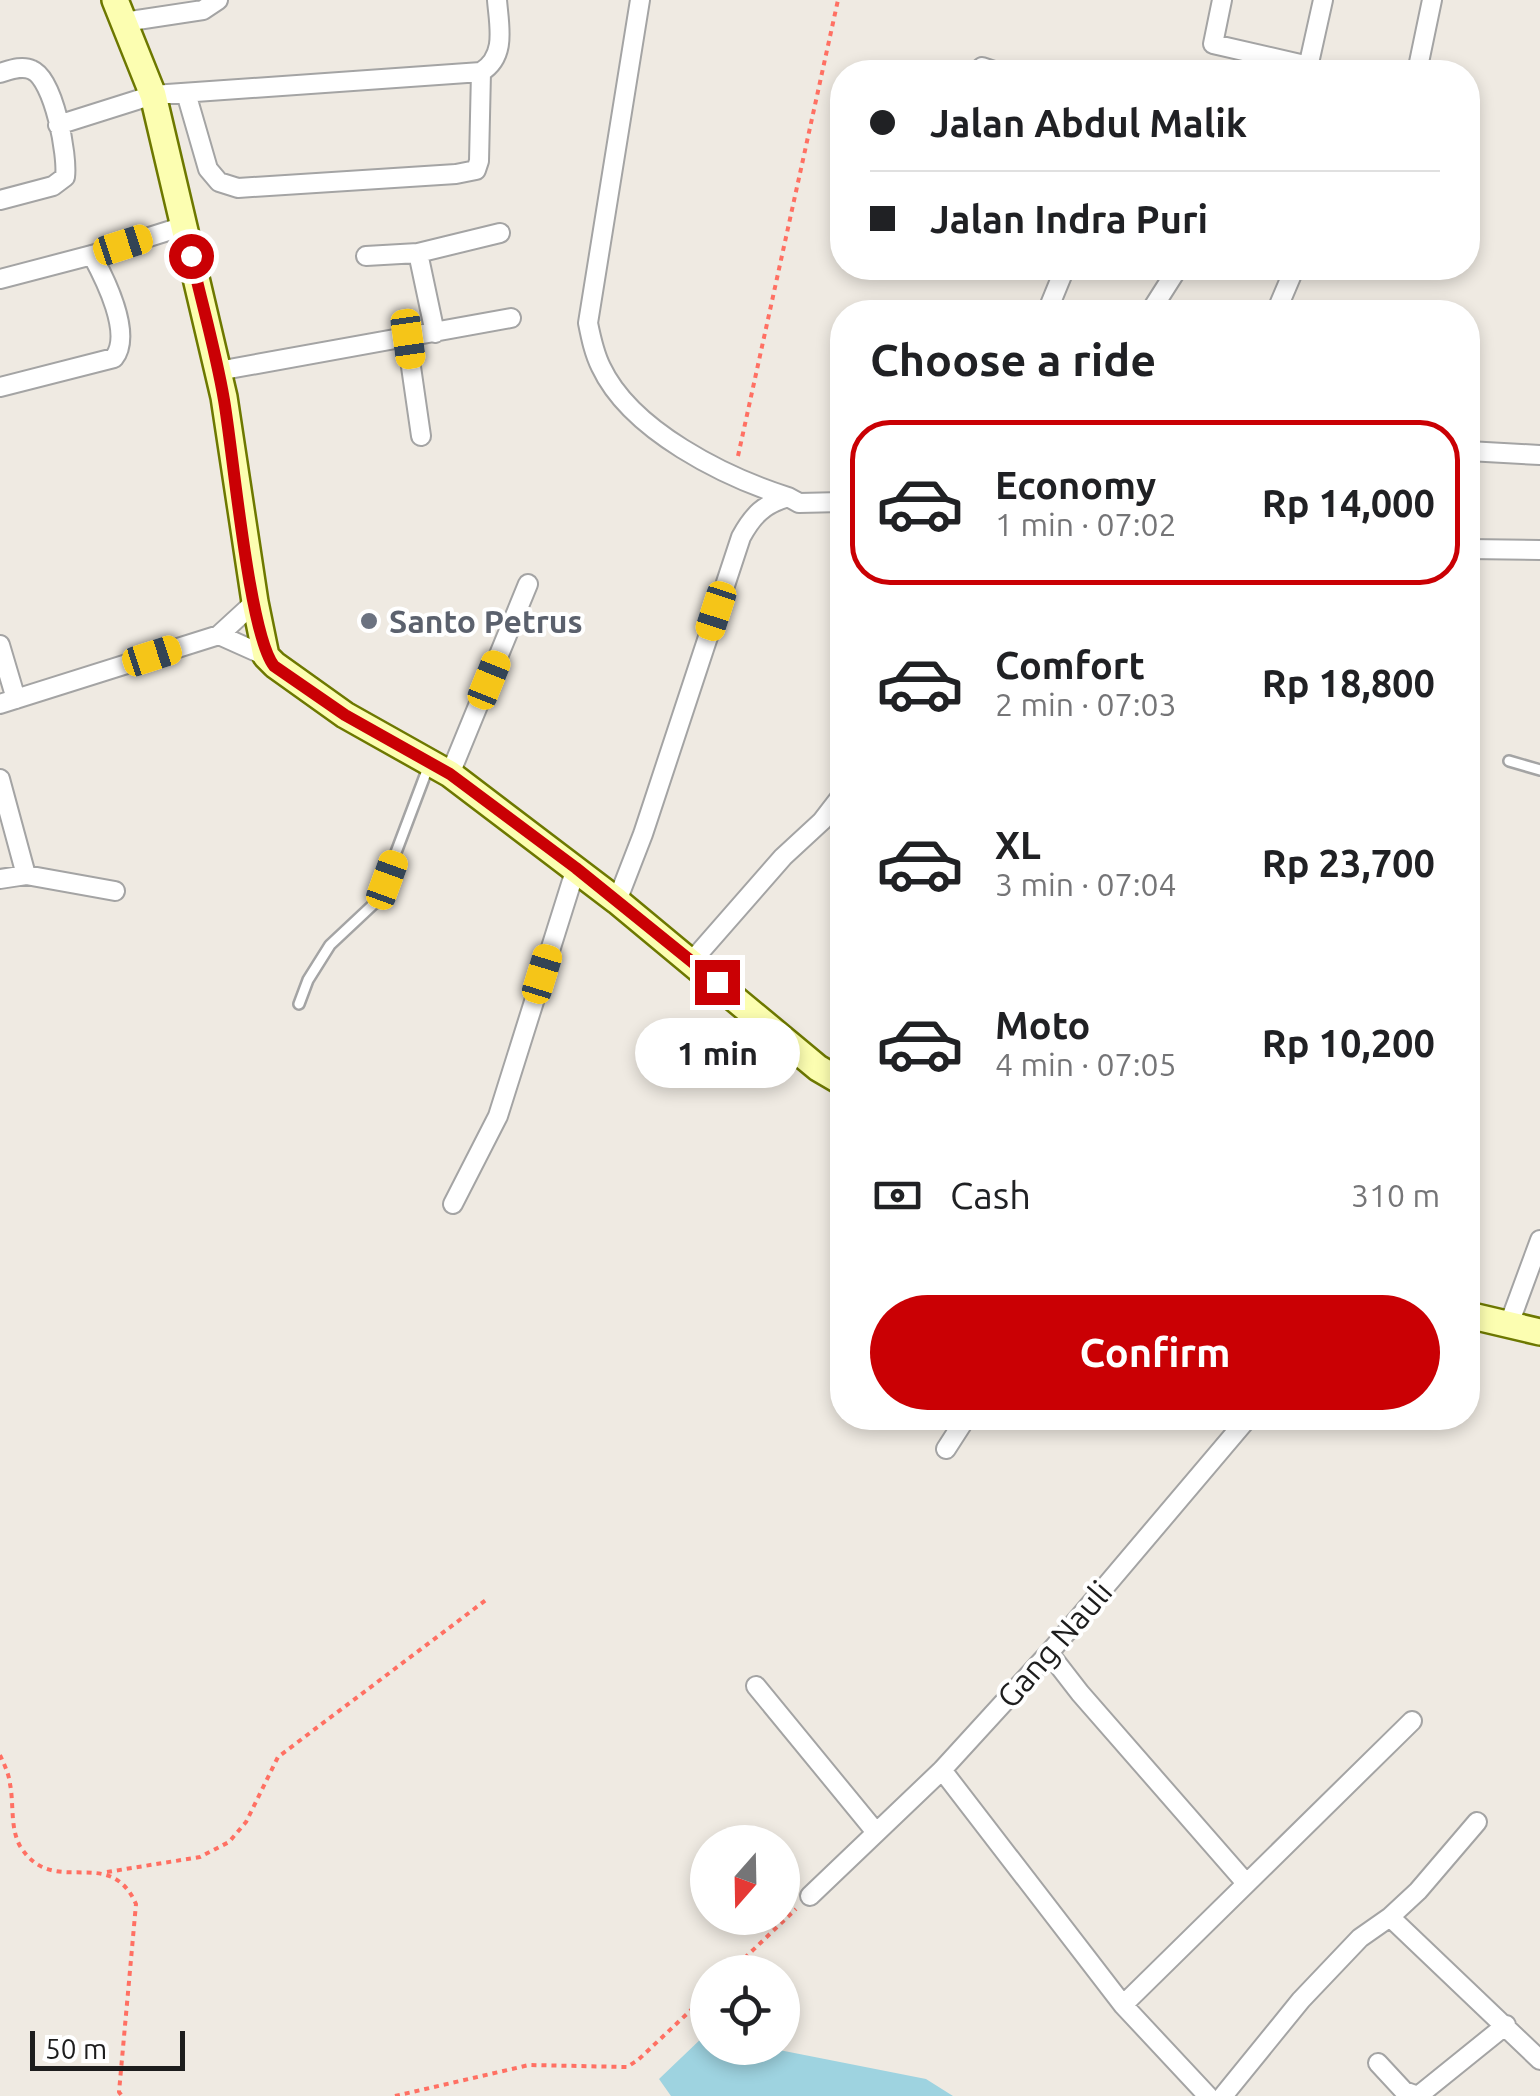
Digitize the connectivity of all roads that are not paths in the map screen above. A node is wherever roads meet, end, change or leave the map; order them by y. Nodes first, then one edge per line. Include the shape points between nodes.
1 (218, 0) edge
2 (496, 0) edge
3 (640, 0) edge
4 (1222, 0) edge
5 (1324, 0) edge
6 (1432, 0) edge
7 (119, 11) edge
8 (1274, 60) edge
9 (1310, 60) edge
10 (1420, 60) edge
11 (481, 72) junction
12 (0, 73) edge
13 (186, 94) junction
14 (153, 95) junction
15 (58, 125) junction
16 (0, 200) edge
17 (184, 226) junction
18 (500, 233) dead end
19 (418, 253) junction
20 (92, 255) junction
21 (366, 256) dead end
22 (0, 279) edge
23 (511, 318) dead end
24 (435, 333) junction
25 (408, 339) junction
26 (218, 371) junction
27 (0, 388) edge
28 (422, 436) dead end
29 (1480, 452) edge
30 (1540, 455) edge
31 (788, 497) junction
32 (830, 502) edge
33 (1480, 548) edge
34 (1540, 550) edge
35 (528, 584) dead end
36 (255, 602) junction
37 (219, 635) junction
38 (0, 646) edge
39 (266, 656) junction
40 (8, 702) edge
41 (1509, 761) dead end
42 (440, 770) junction
43 (1540, 770) edge
44 (0, 779) edge
45 (830, 808) edge
46 (576, 868) junction
47 (26, 876) junction
48 (0, 879) edge
49 (115, 892) dead end
50 (617, 902) junction
51 (692, 961) junction
52 (299, 1004) dead end
53 (830, 1075) edge
54 (453, 1204) dead end
55 (1540, 1240) edge
56 (1480, 1318) edge
57 (1510, 1324) junction
58 (1540, 1332) edge
59 (958, 1430) edge
60 (1238, 1430) edge
61 (946, 1450) dead end
62 (1049, 1653) junction
63 (756, 1686) dead end
64 (1412, 1722) dead end
65 (942, 1770) junction
66 (1477, 1822) dead end
67 (875, 1832) junction
68 (1246, 1883) junction
69 (810, 1896) road end
70 (1390, 1917) junction
71 (1123, 2004) junction
72 (1506, 2025) junction
73 (1540, 2060) edge
74 (1378, 2063) dead end
75 (1208, 2096) edge
76 (1223, 2096) edge
77 (1418, 2096) edge

1 - 7 street via 204,10
2 - 11 street via 500,44 493,65
3 - 31 street via 588,322 602,370 622,400 671,440
4 - 8 street via 1213,44
5 - 9 street
6 - 10 street
7 - 14 street
11 - 13 street
11 - 13 street via 480,161 476,170 456,174 238,188 219,182 208,169
12 - 15 street via 33,70 47,82
13 - 14 street
14 - 15 street
14 - 17 street
15 - 16 street via 65,177
17 - 20 street
17 - 26 street
18 - 19 street
19 - 21 street
19 - 24 street
20 - 22 street
20 - 27 street via 110,288 120,351
23 - 24 street
24 - 25 street
25 - 26 street
25 - 28 street
26 - 36 street
29 - 30 street
31 - 32 street
31 - 50 street via 767,503 741,537
33 - 34 street
35 - 42 street
36 - 37 street
36 - 39 street
37 - 39 street
37 - 40 street
38 - 40 street
39 - 42 street via 345,715
41 - 43 lane
42 - 46 street
42 - 52 lane via 378,900 330,944
44 - 47 street
45 - 51 street
46 - 50 street
46 - 54 street via 498,1116
47 - 48 street
47 - 49 street
50 - 51 street
51 - 53 street
55 - 57 street
56 - 57 street
57 - 58 street
59 - 61 street
60 - 62 street, Gang Nauli
62 - 65 street, Gang Nauli
62 - 68 street
63 - 67 street
64 - 68 street
65 - 67 street, Gang Nauli
65 - 71 street
66 - 70 street
67 - 69 street, Gang Nauli
68 - 71 street
70 - 72 street
70 - 76 street via 1360,1938 1301,2000
71 - 75 street
72 - 73 street
72 - 77 street
74 - 77 street

